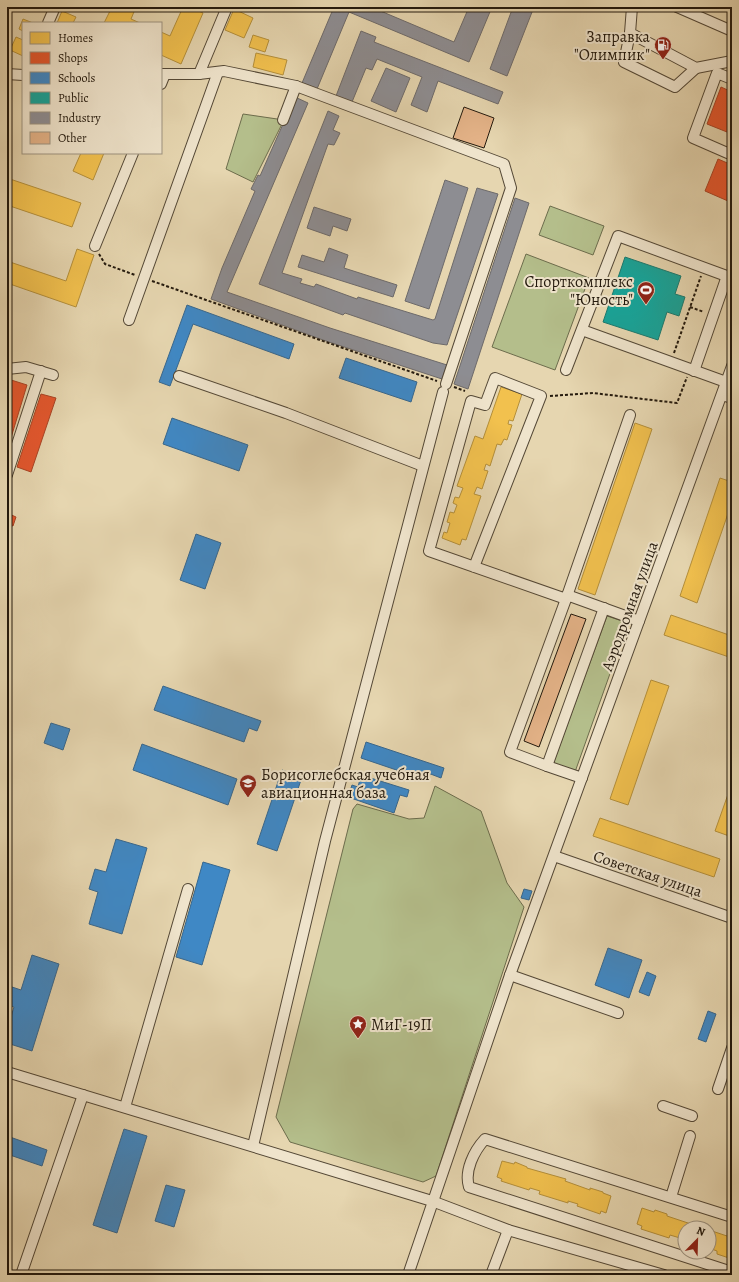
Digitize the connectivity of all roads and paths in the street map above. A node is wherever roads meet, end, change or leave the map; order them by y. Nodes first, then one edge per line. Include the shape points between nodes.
1 (55, 7) edge
2 (227, 7) edge
3 (632, 7) edge
4 (677, 7) edge
5 (48, 22) edge
6 (732, 31) edge
7 (630, 33) junction
8 (732, 61) edge
9 (696, 68) junction
10 (218, 72) junction
11 (7, 74) edge
12 (163, 74) edge
13 (198, 74) junction
14 (22, 75) edge
15 (732, 79) edge
16 (296, 86) junction
17 (282, 120) dead end
18 (133, 154) edge
19 (732, 155) edge
20 (95, 246) joint
21 (704, 267) junction
22 (730, 277) edge
23 (143, 278) junction
24 (690, 307) junction
25 (707, 313) dead end
26 (129, 320) dead end
27 (582, 330) junction
28 (671, 362) junction
29 (732, 366) edge
30 (7, 369) edge
31 (690, 369) junction
32 (566, 370) dead end
33 (41, 371) junction
34 (53, 374) dead end
35 (179, 376) dead end
36 (726, 382) junction
37 (445, 388) junction
38 (465, 391) dead end
39 (722, 395) junction
40 (541, 396) junction
41 (732, 398) edge
42 (630, 415) dead end
43 (424, 466) junction
44 (7, 475) edge
45 (474, 567) junction
46 (566, 597) junction
47 (604, 608) junction
48 (639, 621) junction
49 (547, 766) junction
50 (582, 778) junction
51 (554, 856) junction
52 (188, 889) dead end
53 (732, 918) edge
54 (510, 975) junction
55 (618, 1013) dead end
56 (732, 1048) edge
57 (7, 1072) edge
58 (718, 1089) dead end
59 (83, 1095) junction
60 (663, 1106) dead end
61 (125, 1107) junction
62 (692, 1116) dead end
63 (690, 1136) dead end
64 (253, 1146) junction
65 (670, 1197) junction
66 (432, 1201) junction
67 (732, 1217) edge
68 (508, 1230) junction
69 (732, 1272) edge
70 (21, 1275) edge
71 (408, 1275) edge
72 (491, 1275) edge
73 (661, 1275) edge

1 - 5 street
2 - 13 street
3 - 7 street
4 - 6 street
7 - 9 street
7 - 9 street via 624,62 675,88
8 - 9 street
10 - 13 street
10 - 16 street via 224,71
10 - 23 street
11 - 14 street
12 - 13 street
15 - 19 street via 717,73 693,138
16 - 17 street
16 - 37 street via 504,164 511,188
18 - 20 street
20 - 23 path via 105,264
21 - 22 street
21 - 24 path
21 - 27 street via 618,236
22 - 31 street
23 - 26 street
23 - 37 path
24 - 25 path
24 - 28 path
27 - 28 street
27 - 32 street
28 - 31 street
29 - 36 street, Аэродромная улица
30 - 33 street via 26,367
31 - 36 street
31 - 40 path via 677,403 593,393
33 - 34 street
33 - 44 street
35 - 43 street via 286,413
36 - 39 street, Аэродромная улица
37 - 38 path
37 - 43 street
39 - 41 street
39 - 48 street, Аэродромная улица
40 - 45 street
40 - 45 street via 494,378 484,405 471,401 429,551
42 - 46 street
43 - 64 street via 325,841
45 - 46 street
46 - 47 street
46 - 49 street via 510,752
47 - 48 street
47 - 49 street
48 - 50 street, Аэродромная улица
49 - 50 street
50 - 51 street, Аэродромная улица
51 - 53 street, Советская улица
51 - 54 street, Аэродромная улица
52 - 61 street
54 - 55 street
54 - 66 street, Аэродромная улица
56 - 58 street
57 - 59 street
59 - 61 street
59 - 70 street
60 - 62 street
61 - 64 street
63 - 65 street
64 - 66 street
65 - 67 street
65 - 69 street via 485,1139 477,1148 467,1181 469,1188
66 - 68 street
66 - 71 street, Аэродромная улица
68 - 72 street
68 - 73 street

